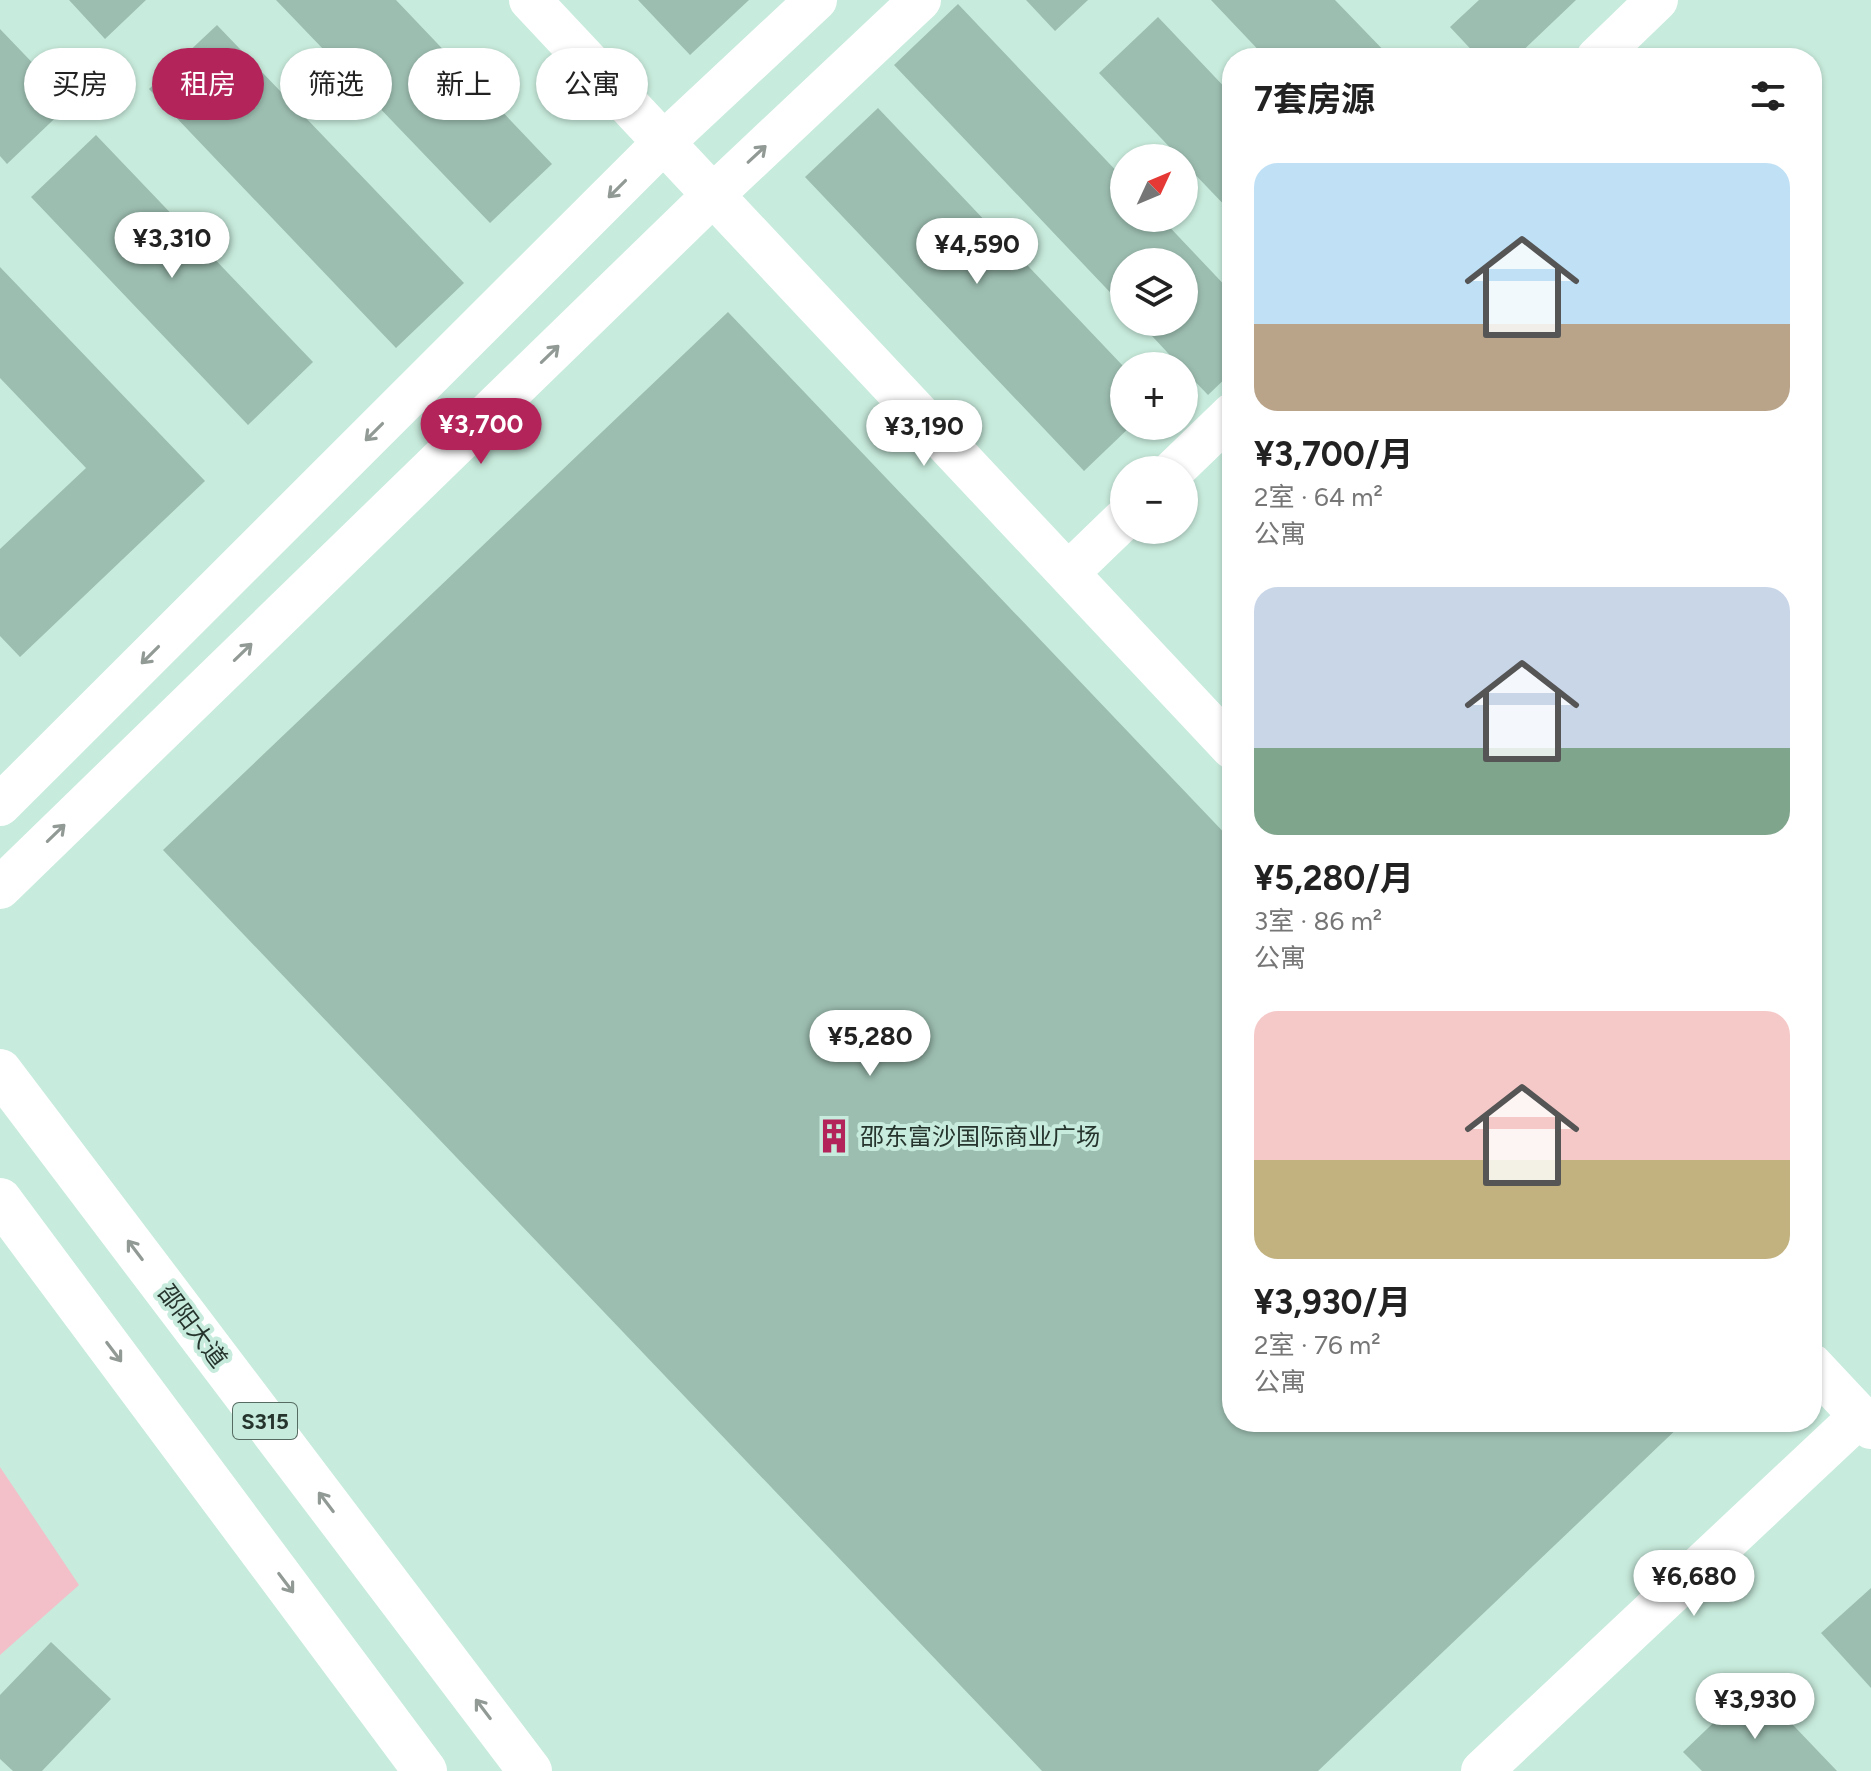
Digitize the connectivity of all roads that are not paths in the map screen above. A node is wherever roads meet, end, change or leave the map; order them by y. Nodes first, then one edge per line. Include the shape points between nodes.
1 (530, 0) edge
2 (816, 0) edge
3 (920, 0) edge
4 (1657, 0) edge
5 (1607, 48) edge
6 (664, 142) junction
7 (713, 195) junction
8 (1222, 424) edge
9 (1188, 456) edge
10 (1110, 532) edge
11 (1068, 573) junction
12 (1222, 737) edge
13 (0, 805) edge
14 (0, 888) edge
15 (0, 1071) edge
16 (0, 1200) edge
17 (1822, 1376) edge
18 (1866, 1422) edge
19 (425, 1771) edge
20 (530, 1771) edge
21 (1482, 1771) edge

1 - 6 street
2 - 6 street
7 -> 3 street
4 - 5 street
6 - 7 street
6 -> 13 street
7 - 11 street
14 -> 7 street
8 - 9 street
10 - 11 street
11 - 12 street
20 -> 15 main road, 邵阳大道 / S315
16 -> 19 main road
17 - 18 street
18 - 21 street

